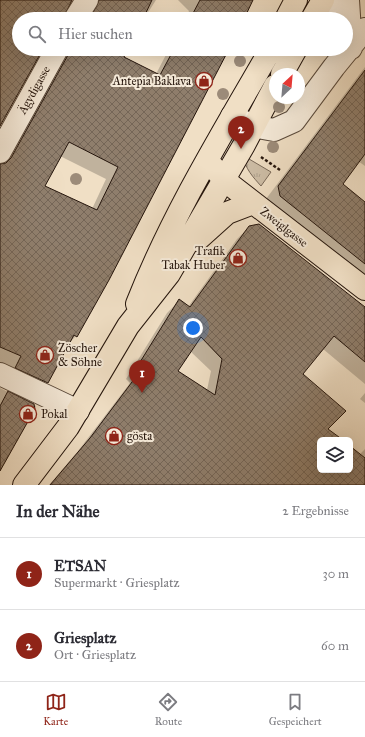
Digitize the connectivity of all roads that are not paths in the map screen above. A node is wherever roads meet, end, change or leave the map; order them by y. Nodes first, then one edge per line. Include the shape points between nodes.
1 (87, 0) edge
2 (296, 0) edge
3 (300, 0) edge
4 (323, 0) edge
5 (329, 0) edge
6 (348, 0) edge
7 (79, 12) edge
8 (291, 12) edge
9 (292, 12) edge
10 (316, 12) edge
11 (330, 12) edge
12 (346, 12) edge
13 (365, 29) edge
14 (353, 41) edge
15 (53, 56) edge
16 (267, 56) edge
17 (292, 56) edge
18 (338, 56) edge
19 (285, 68) edge
20 (269, 97) edge
21 (232, 116) junction
22 (253, 126) junction
23 (0, 152) edge
24 (207, 160) junction
25 (224, 180) junction
26 (253, 203) junction
27 (182, 254) junction
28 (365, 289) edge
29 (128, 326) junction
30 (0, 374) edge
31 (78, 411) junction
32 (24, 485) edge

1 - 7 street
2 - 8 main road
3 - 9 street
4 - 10 main road
5 - 11 street
6 - 12 street
13 - 14 street
15 - 23 street, Ägydigasse
16 - 21 main road
17 - 19 main road
18 - 22 street via 294,121 274,130
20 - 22 main road
21 - 22 street
21 - 24 main road
22 - 25 main road
24 - 25 main road, Zweiglgasse
24 - 29 main road via 153,264
25 - 26 main road, Zweiglgasse
25 - 27 main road
26 - 27 main road via 227,213
26 - 28 main road, Zweiglgasse
27 - 29 main road
29 - 31 main road
30 - 31 street
31 - 32 main road

